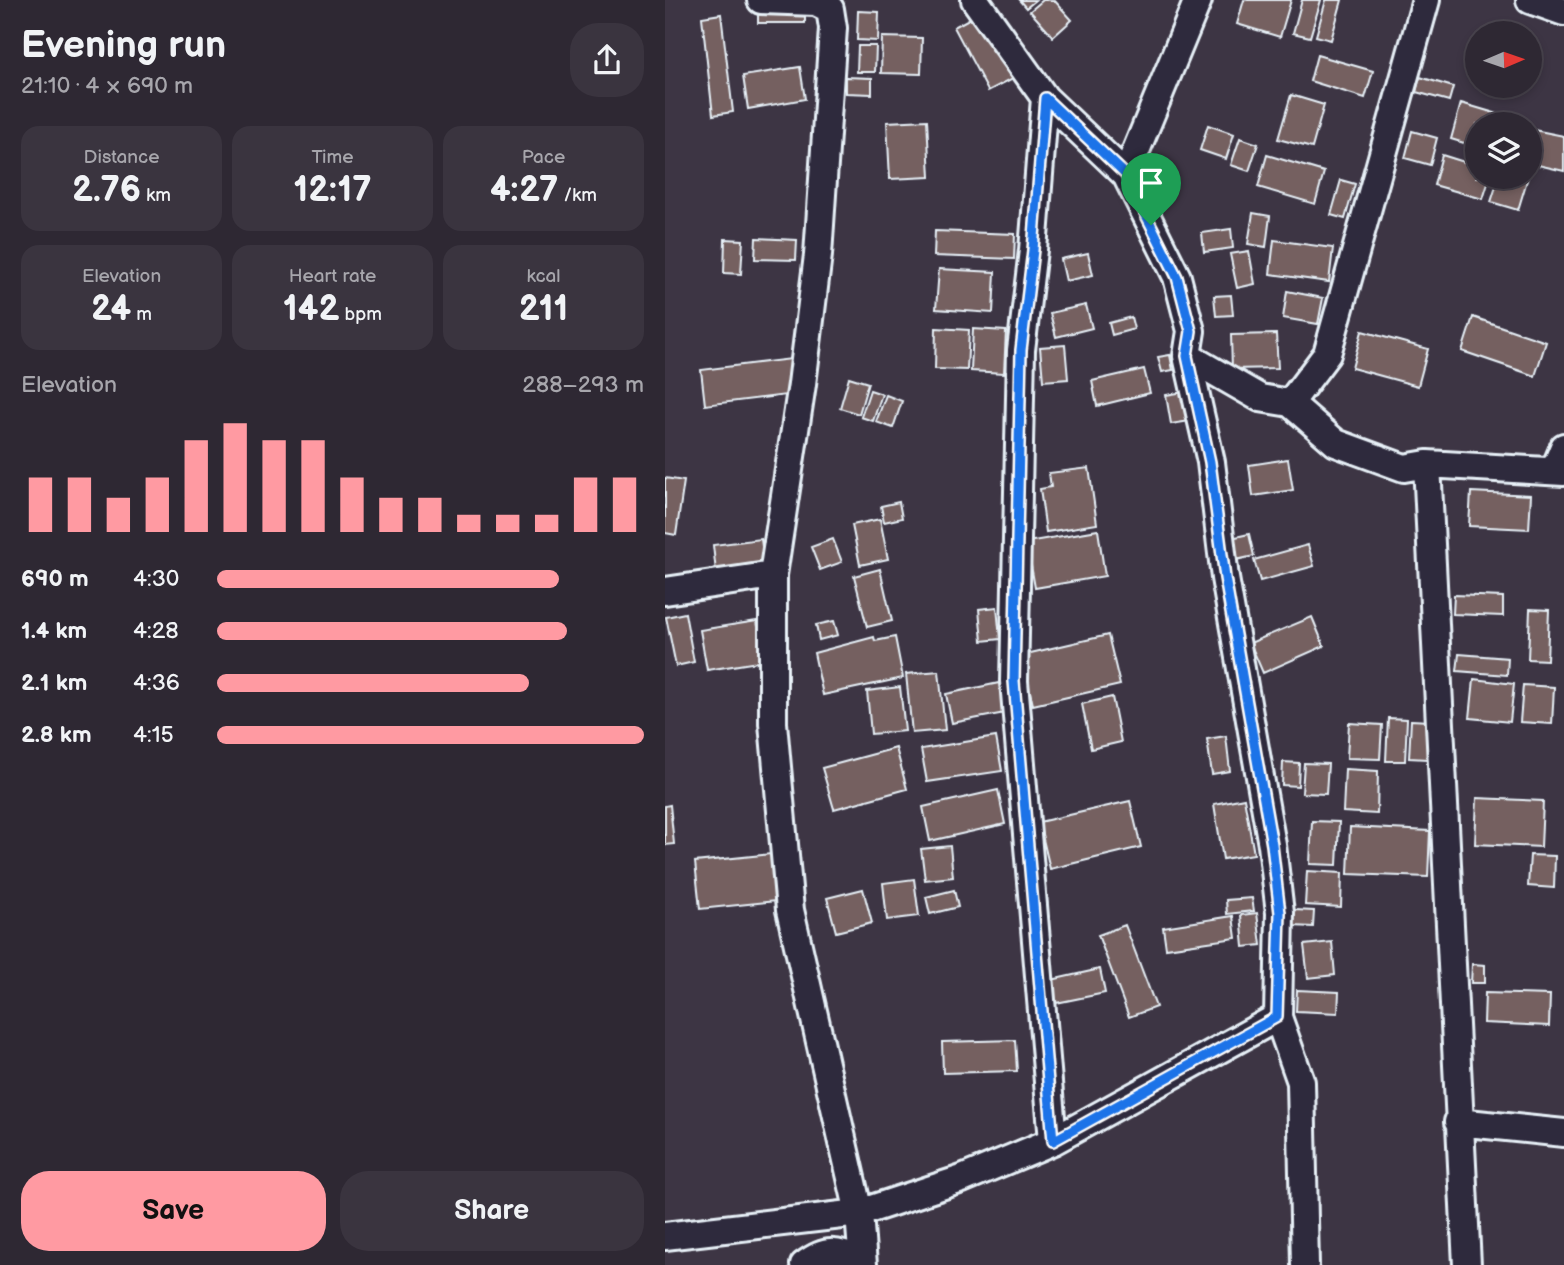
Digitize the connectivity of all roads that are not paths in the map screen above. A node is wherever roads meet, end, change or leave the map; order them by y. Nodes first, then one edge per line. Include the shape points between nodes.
1 (761, 0) edge
2 (975, 0) edge
3 (1198, 0) edge
4 (1426, 0) edge
5 (1530, 0) edge
6 (1564, 12) edge
7 (1045, 98) junction
8 (1126, 175) junction
9 (1187, 356) junction
10 (1290, 403) junction
11 (1564, 447) edge
12 (1427, 464) junction
13 (1559, 472) edge
14 (773, 575) junction
15 (665, 591) edge
16 (1277, 1017) junction
17 (1458, 1122) junction
18 (1564, 1133) edge
19 (1053, 1141) junction
20 (859, 1213) junction
21 (665, 1237) edge
22 (862, 1263) edge
23 (804, 1265) edge
24 (1305, 1265) edge
25 (1467, 1265) edge

1 - 14 street via 815,2 830,9 833,29 818,255
2 - 7 street
3 - 8 street
4 - 10 street via 1327,354
5 - 6 street
7 - 8 street
7 - 19 street via 1021,350 1014,681
8 - 9 street via 1177,277 1191,331
9 - 10 street via 1260,398
9 - 16 street via 1210,462 1229,605 1272,845 1280,913
10 - 12 street via 1336,443 1404,468
11 - 13 street
12 - 13 street
12 - 17 street
14 - 15 street
14 - 20 street via 773,723 790,910
16 - 19 street
16 - 24 street via 1301,1083
17 - 18 street
17 - 25 street
19 - 20 street via 962,1179
20 - 21 street
20 - 22 street
22 - 23 street via 839,1253 820,1253

